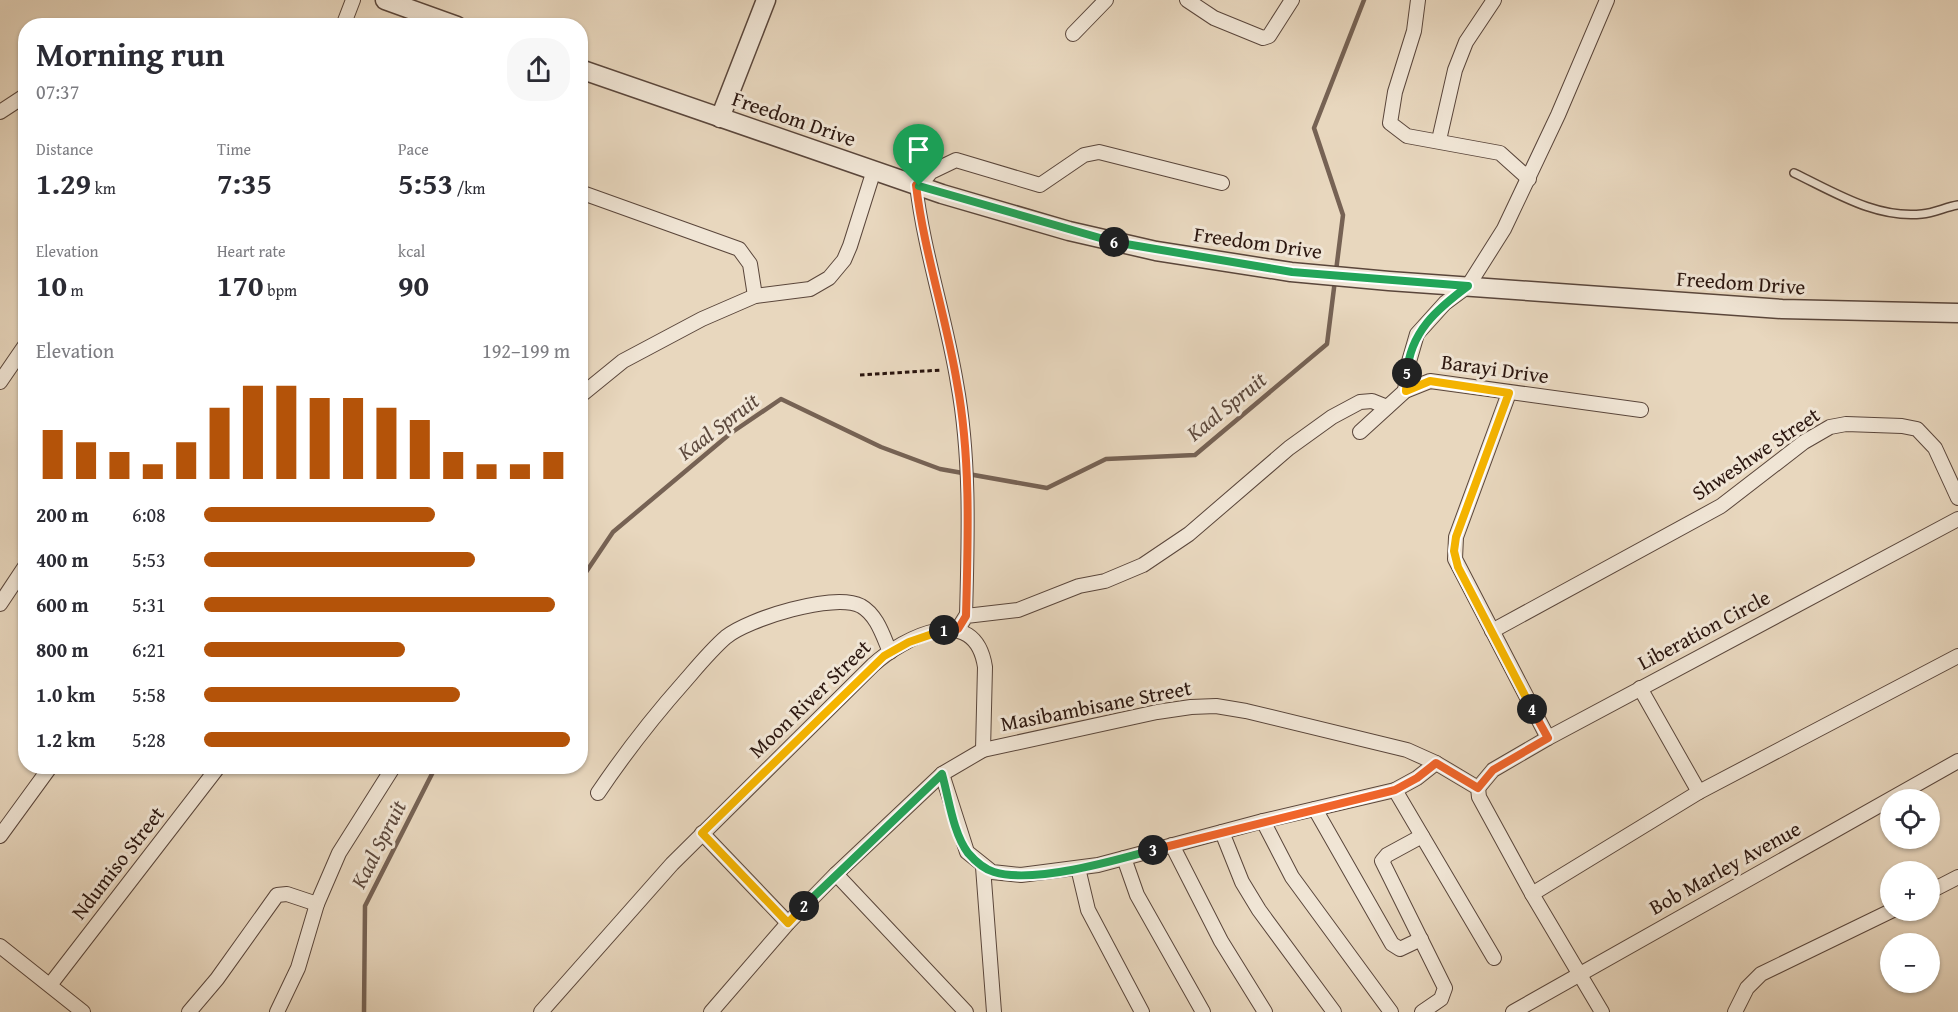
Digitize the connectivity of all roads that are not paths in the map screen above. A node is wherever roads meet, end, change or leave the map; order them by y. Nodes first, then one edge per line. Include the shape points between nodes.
1 (353, 0) edge
2 (385, 0) edge
3 (766, 0) edge
4 (1106, 0) edge
5 (1187, 0) edge
6 (1292, 0) edge
7 (1418, 0) edge
8 (1494, 0) edge
9 (1607, 0) edge
10 (346, 18) edge
11 (435, 18) edge
12 (1073, 34) dead end
13 (588, 72) edge
14 (18, 100) edge
15 (0, 112) edge
16 (720, 118) junction
17 (1439, 140) junction
18 (874, 170) junction
19 (1794, 172) dead end
20 (1529, 178) junction
21 (1222, 183) dead end
22 (917, 186) junction
23 (588, 195) edge
24 (1958, 205) edge
25 (1468, 286) junction
26 (755, 296) junction
27 (1958, 313) edge
28 (18, 356) edge
29 (0, 382) edge
30 (588, 390) edge
31 (1406, 391) junction
32 (1509, 393) junction
33 (1387, 407) junction
34 (1641, 410) dead end
35 (1360, 432) dead end
36 (1958, 498) edge
37 (1958, 519) edge
38 (18, 577) edge
39 (0, 604) edge
40 (966, 616) junction
41 (958, 629) junction
42 (1492, 631) junction
43 (891, 652) junction
44 (1958, 656) edge
45 (1640, 688) junction
46 (1548, 738) junction
47 (982, 750) junction
48 (1958, 761) edge
49 (1436, 763) junction
50 (45, 774) edge
51 (213, 774) edge
52 (389, 774) edge
53 (942, 774) junction
54 (1478, 788) junction
55 (1395, 790) junction
56 (1699, 792) junction
57 (598, 793) dead end
58 (1315, 809) junction
59 (1263, 821) junction
60 (1222, 832) junction
61 (702, 833) junction
62 (0, 836) edge
63 (1422, 836) junction
64 (1172, 845) junction
65 (1124, 858) junction
66 (983, 867) junction
67 (1078, 868) junction
68 (836, 874) junction
69 (1958, 877) edge
70 (1940, 886) edge
71 (1532, 894) junction
72 (317, 904) junction
73 (1880, 916) edge
74 (788, 923) junction
75 (1421, 939) junction
76 (0, 946) edge
77 (1494, 958) dead end
78 (1581, 974) junction
79 (50, 985) junction
80 (83, 1012) edge
81 (189, 1012) edge
82 (277, 1012) edge
83 (541, 1012) edge
84 (711, 1012) edge
85 (966, 1012) edge
86 (994, 1012) edge
87 (1142, 1012) edge
88 (1203, 1012) edge
89 (1265, 1012) edge
90 (1334, 1012) edge
91 (1391, 1012) edge
92 (1422, 1012) edge
93 (1513, 1012) edge
94 (1602, 1012) edge
95 (1735, 1012) edge

1 - 10 street
2 - 11 street
3 - 16 street
4 - 12 street
5 - 6 street via 1214,18 1263,38 1269,36
7 - 17 street via 1390,123 1407,136
8 - 17 street via 1466,42 1455,70
9 - 20 street
13 - 16 street, Freedom Drive
14 - 15 street
16 - 18 street, Freedom Drive
17 - 20 street via 1500,153
18 - 22 street, Freedom Drive
18 - 26 street via 850,246 837,269 810,290
19 - 24 lane via 1859,204 1892,213 1923,214
20 - 25 street via 1504,229
21 - 22 street via 1099,152 1084,155 1041,185 956,160 931,172
22 - 25 street, Freedom Drive via 1125,245 1292,272
22 - 40 street via 920,218 961,406 966,488
23 - 26 street via 739,249 750,264
25 - 27 street, Freedom Drive via 1782,309
25 - 31 street via 1445,303 1417,334 1407,365
26 - 30 street via 633,355
28 - 29 street
31 - 32 street, Barayi Drive via 1430,381
31 - 33 street, Barayi Drive
32 - 34 street, Barayi Drive
32 - 42 street via 1454,551 1458,567
33 - 35 street, Barayi Drive
33 - 40 street via 1372,401 1360,402 1332,417 1289,448 1189,534 1143,565 1018,610
36 - 42 street, Shweshwe Street via 1935,448 1917,429 1846,424 1830,427 1804,442 1721,506
37 - 45 street, Liberation Circle
38 - 39 street
40 - 41 street
41 - 43 street, Moon River Street via 939,631
41 - 47 street via 972,637 983,657
42 - 46 street
43 - 57 street via 873,617 854,604 802,606 735,631 657,711
43 - 61 street, Moon River Street
44 - 56 street
45 - 46 street, Liberation Circle
45 - 56 street
46 - 54 street, Liberation Circle via 1493,770
47 - 49 street, Masibambisane Street via 1157,712 1216,706 1377,742
47 - 53 street, Masibambisane Street
48 - 78 street, Bob Marley Avenue
49 - 54 street, Masibambisane Street
49 - 55 street
50 - 62 street
51 - 79 street, Ndumiso Street
52 - 72 street via 339,853
53 - 66 street via 965,848
53 - 68 street, Masibambisane Street
54 - 71 street via 1479,797
55 - 58 street
55 - 63 street
56 - 71 street
58 - 59 street
58 - 75 street via 1392,944 1400,949
59 - 60 street
59 - 91 street via 1292,877
60 - 64 street
60 - 90 street via 1258,910
61 - 74 street
61 - 83 street, Moon River Street
63 - 75 street via 1382,861
63 - 77 street
64 - 65 street
64 - 89 street via 1221,941
65 - 67 street
65 - 88 street via 1137,895
66 - 67 street via 1021,875
66 - 86 street
67 - 87 street via 1088,910
68 - 74 street, Masibambisane Street
68 - 85 street
69 - 70 street
71 - 78 street
72 - 81 street via 287,894 277,895
72 - 82 street via 298,968
73 - 95 street via 1761,974 1747,988
74 - 84 street, Masibambisane Street
75 - 92 street via 1445,988 1440,999
76 - 79 street
78 - 93 street, Bob Marley Avenue
78 - 94 street
79 - 80 street

